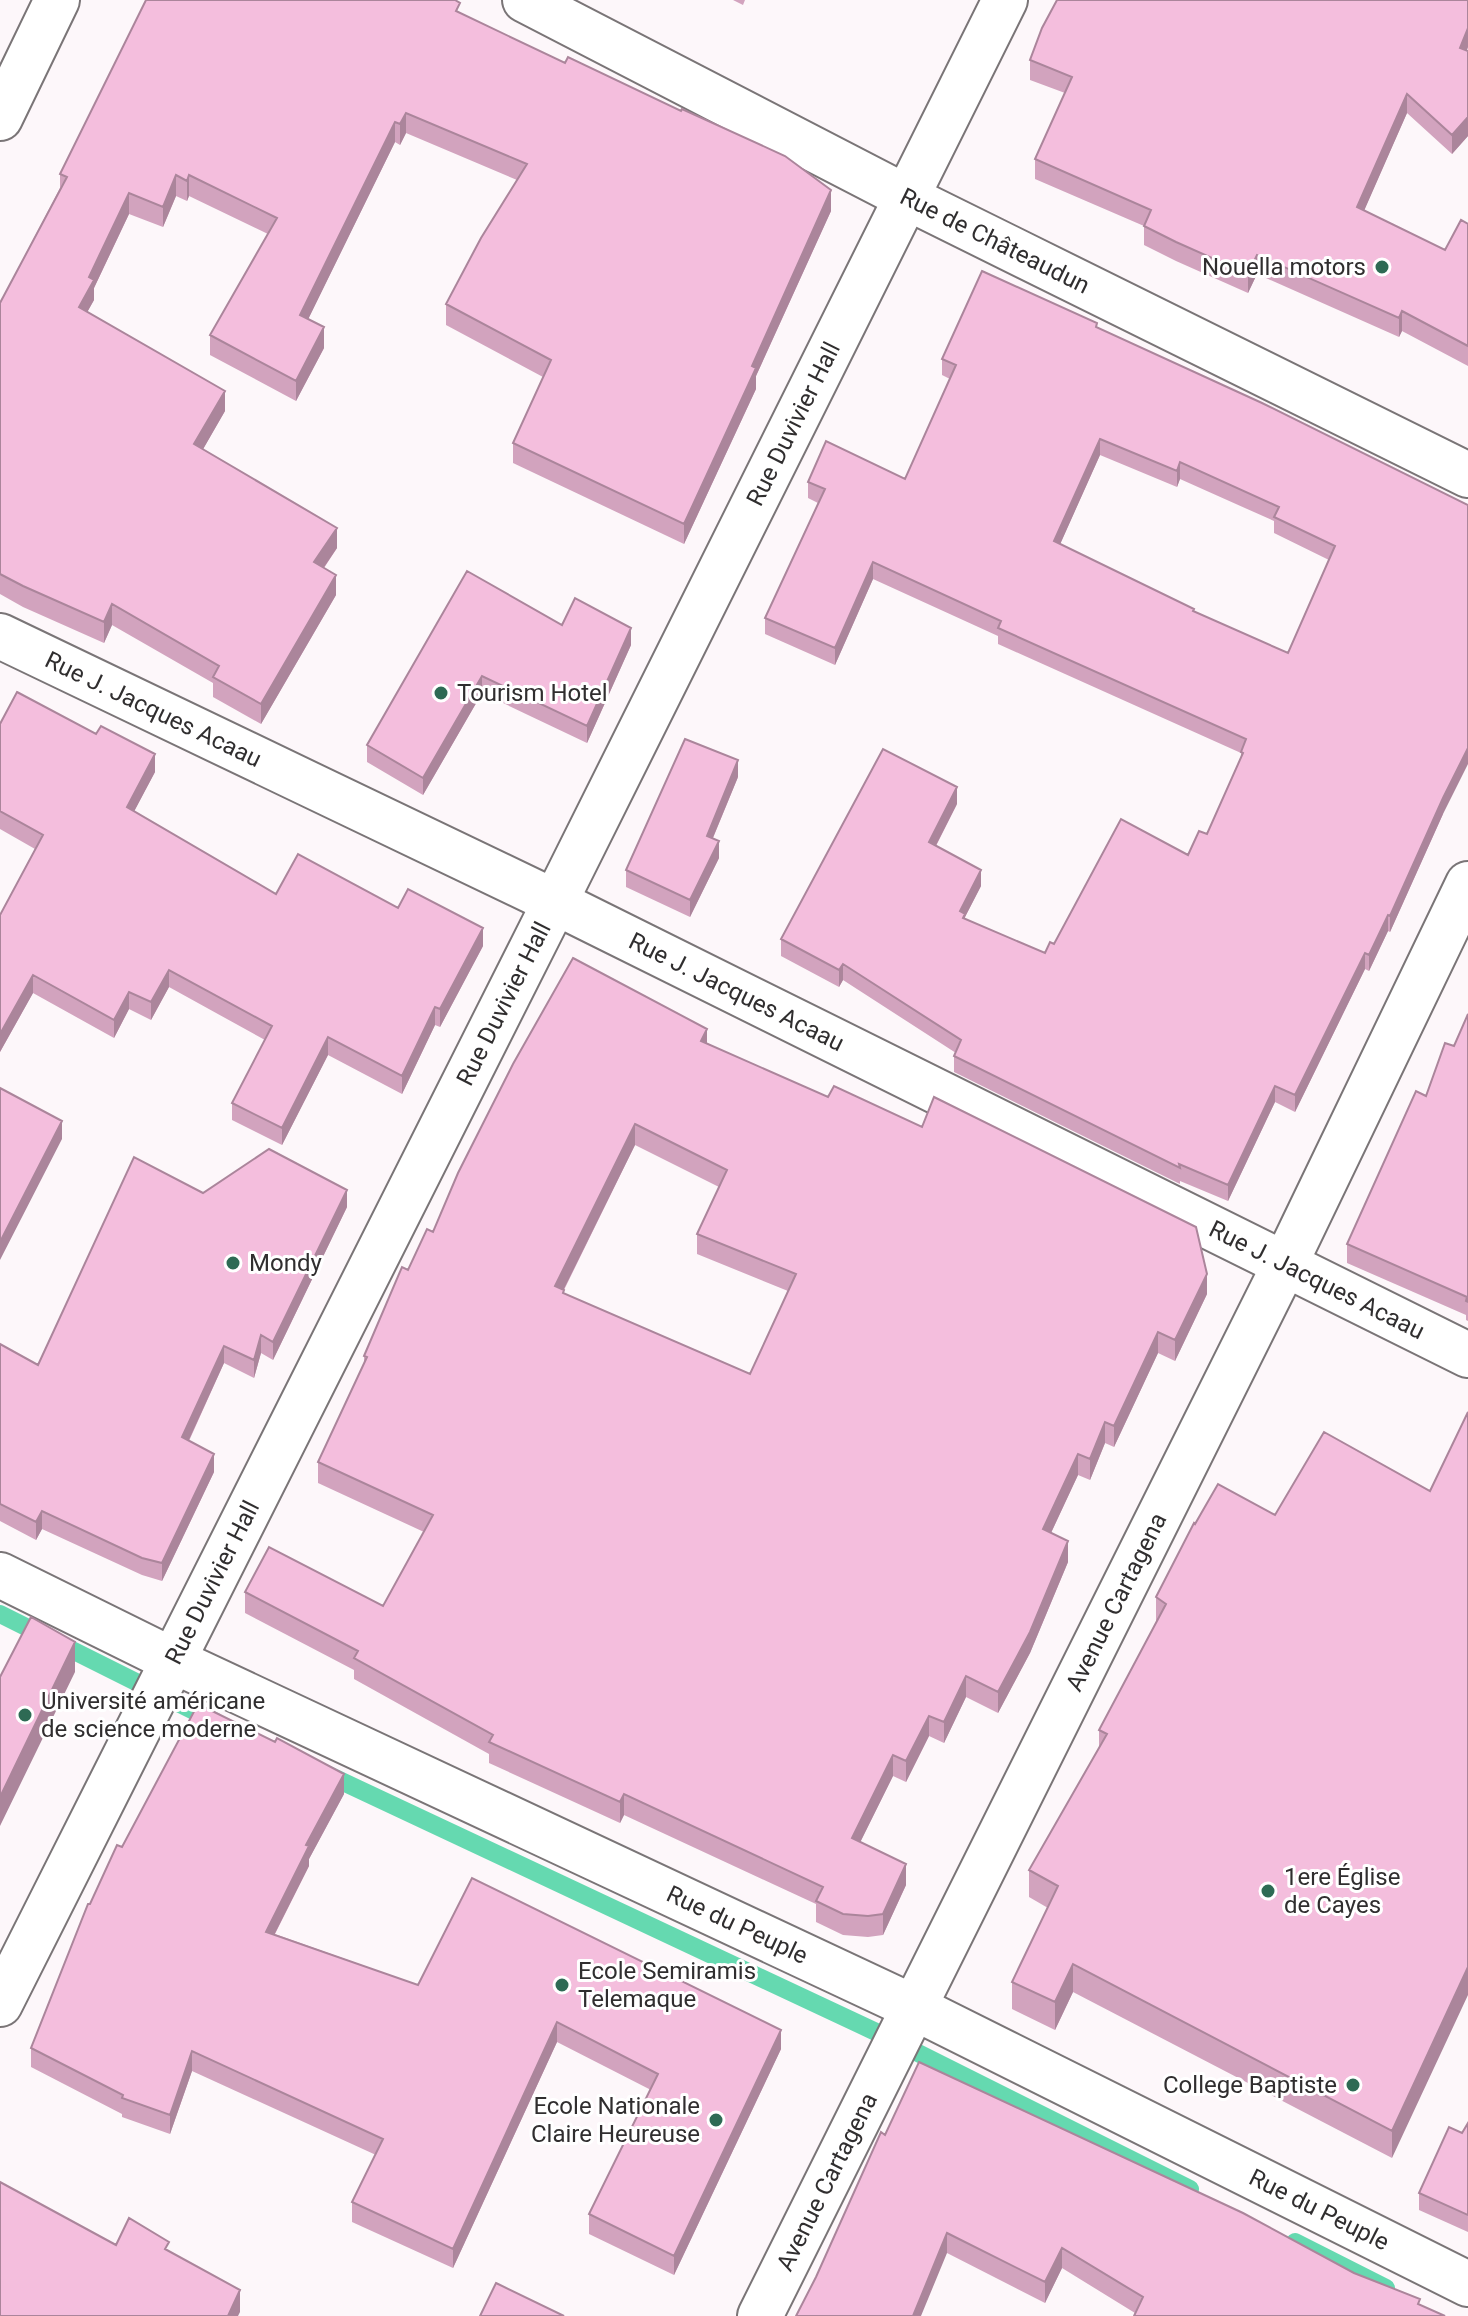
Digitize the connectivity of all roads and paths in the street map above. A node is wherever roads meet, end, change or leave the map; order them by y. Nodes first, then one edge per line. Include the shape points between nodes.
1 (57, 0) edge
2 (525, 0) edge
3 (1005, 0) edge
4 (0, 118) edge
5 (906, 197) junction
6 (1468, 475) edge
7 (0, 636) edge
8 (1468, 884) edge
9 (555, 902) junction
10 (1285, 1264) junction
11 (1468, 1355) edge
12 (0, 1575) edge
13 (172, 1660) junction
14 (0, 2004) edge
15 (915, 2008) junction
16 (1468, 2284) edge
17 (760, 2316) edge

1 - 4 street
2 - 5 street, Rue de Châteaudun
3 - 5 street, Rue Duvivier Hall
5 - 6 street, Rue de Châteaudun
5 - 9 street, Rue Duvivier Hall
7 - 9 street, Rue J. Jacques Acaau
8 - 10 street, Avenue Cartagena
9 - 10 street, Rue J. Jacques Acaau
9 - 13 street, Rue Duvivier Hall
10 - 11 street, Rue J. Jacques Acaau
10 - 15 street, Avenue Cartagena
12 - 13 street, Rue du Peuple
13 - 14 street, Rue Duvivier Hall
13 - 15 street, Rue du Peuple
15 - 16 street, Rue du Peuple
15 - 17 street, Avenue Cartagena

